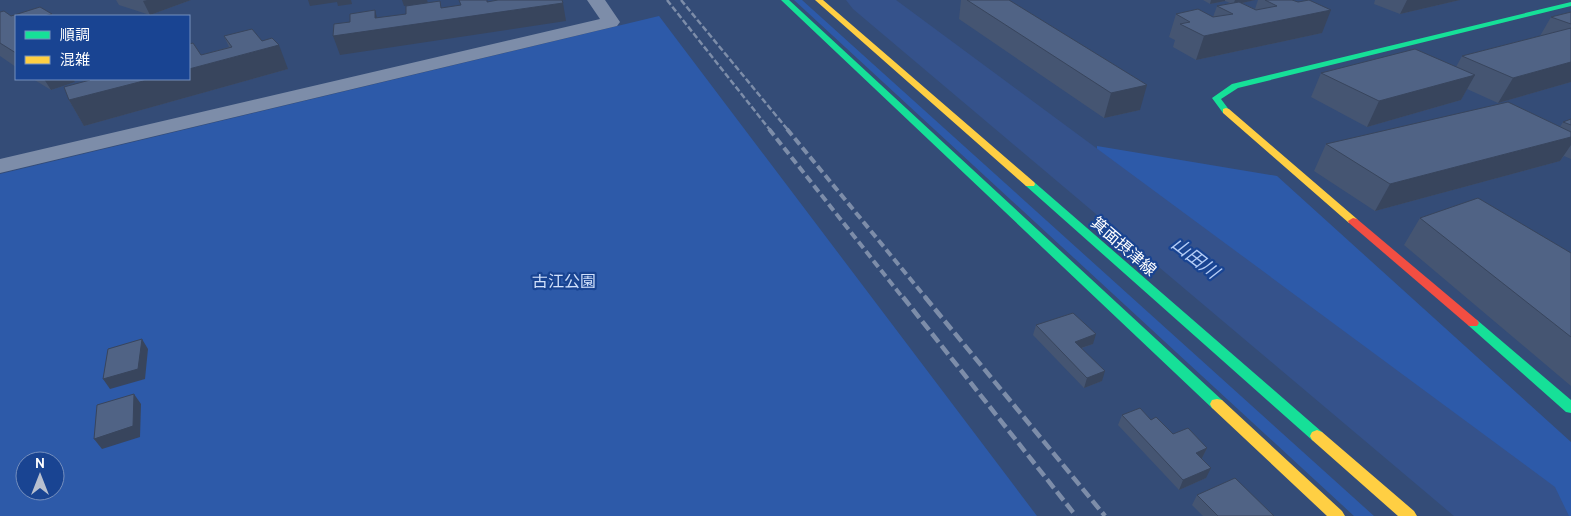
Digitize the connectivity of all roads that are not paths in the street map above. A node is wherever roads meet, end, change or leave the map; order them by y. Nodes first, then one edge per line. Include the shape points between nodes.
1 (596, 0) edge
2 (785, 0) edge
3 (819, 0) edge
4 (1571, 4) edge
5 (1549, 10) junction
6 (1571, 18) edge
7 (0, 166) edge
8 (1571, 408) edge
9 (1337, 516) edge
10 (1409, 516) edge

1 - 7 street via 612,22
2 - 9 main road
3 - 10 main road, 箕面摂津線
4 - 5 main road
5 - 6 street
5 - 8 main road via 1235,86 1216,98 1226,111

